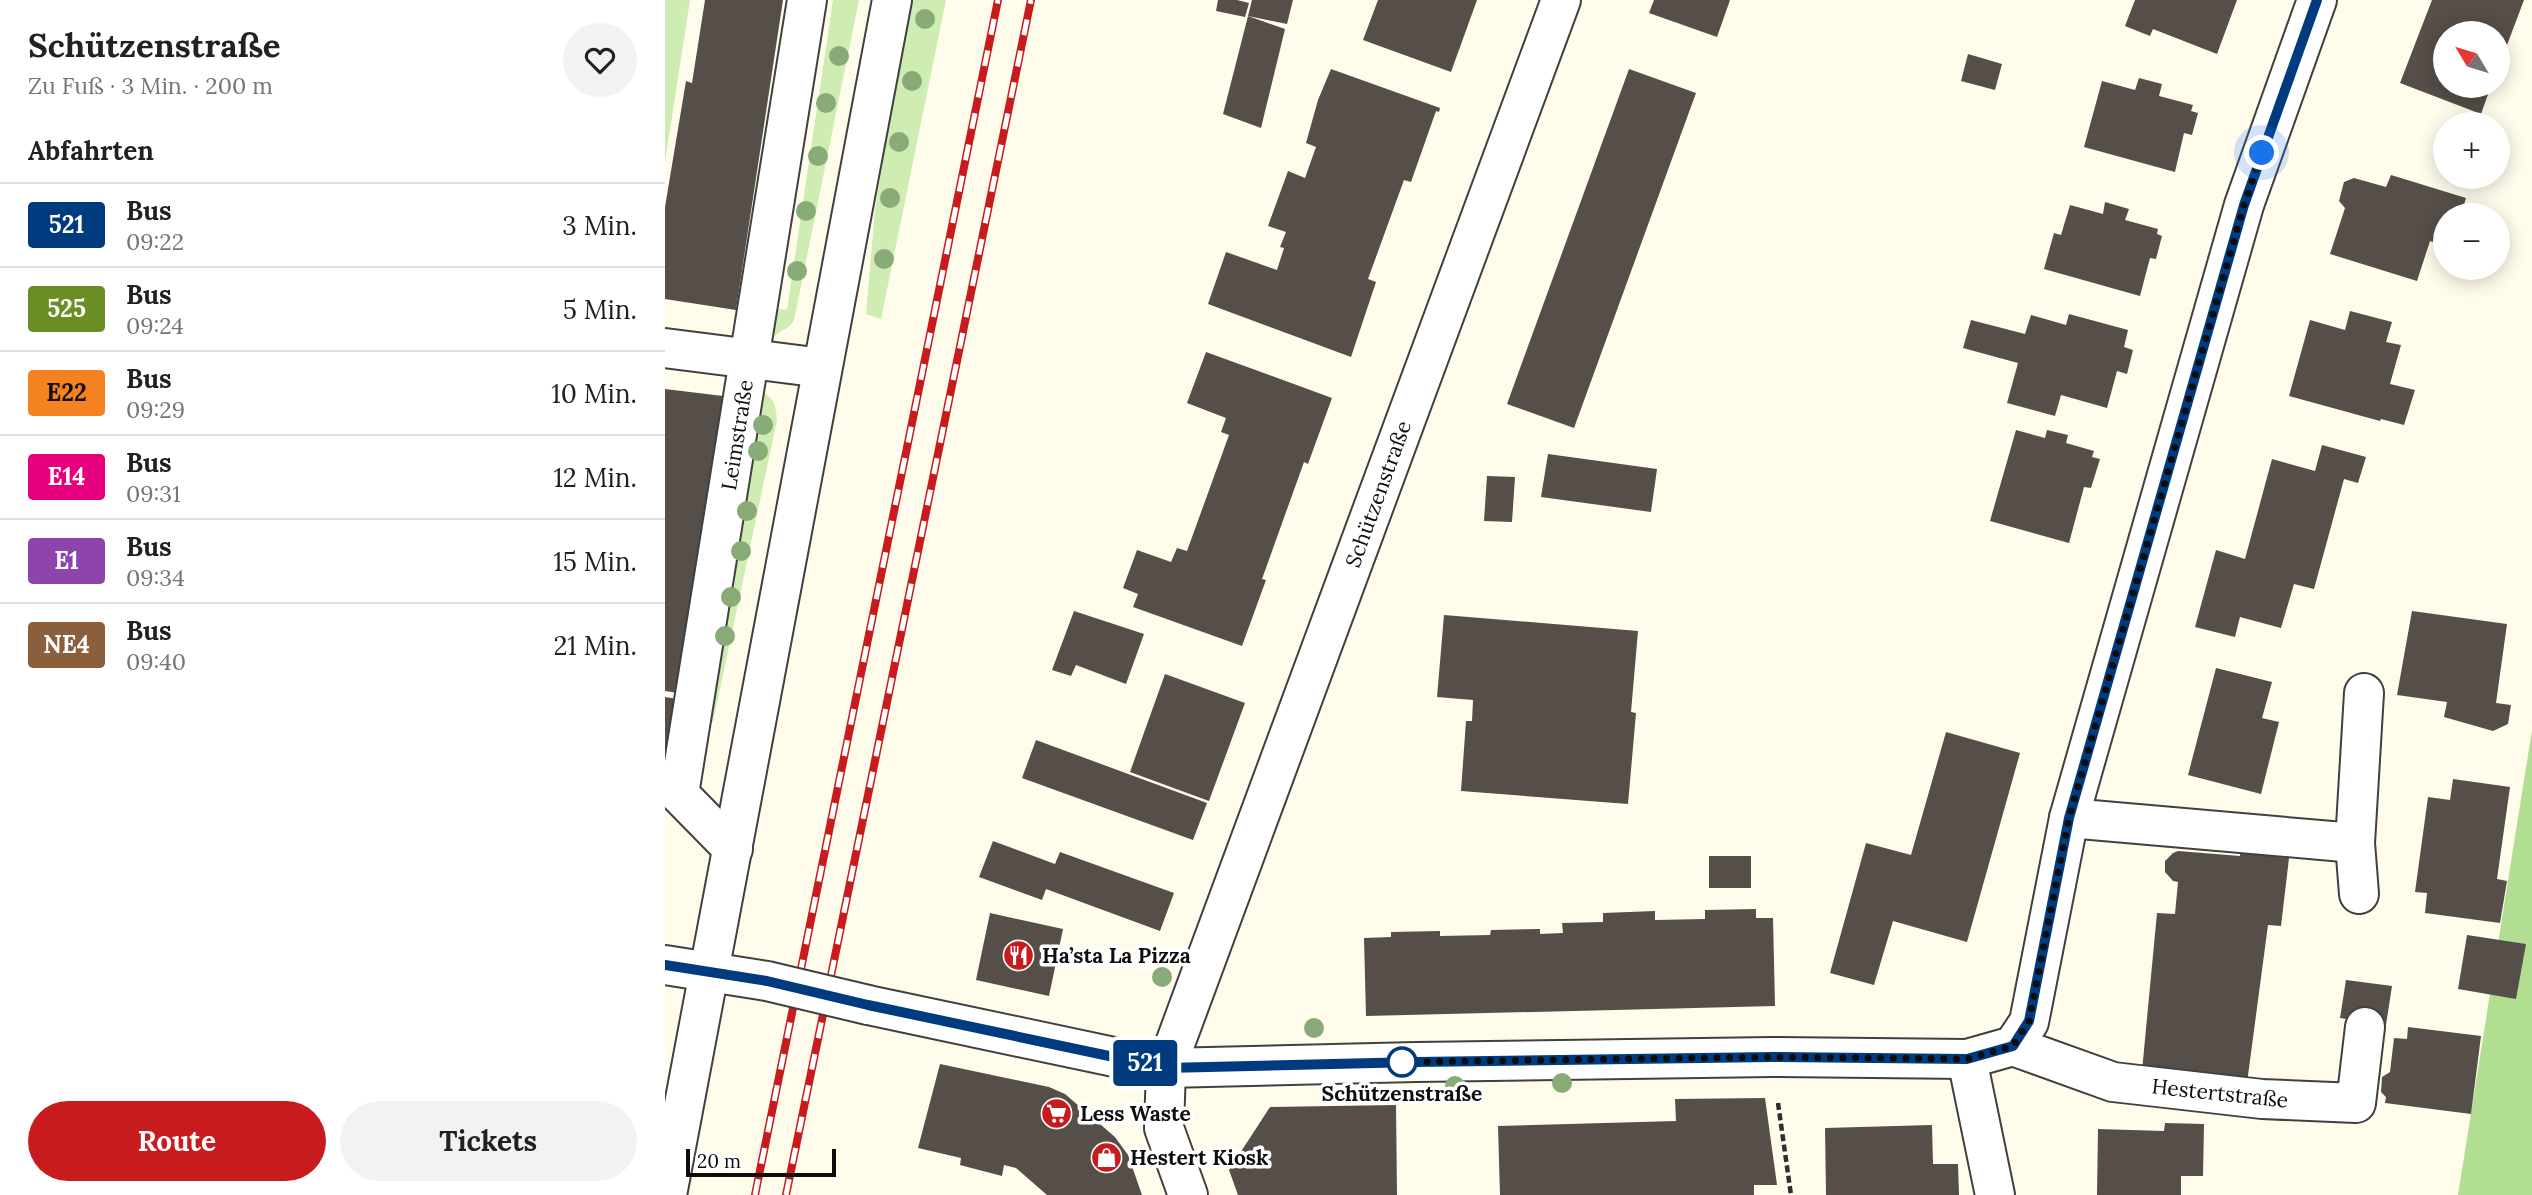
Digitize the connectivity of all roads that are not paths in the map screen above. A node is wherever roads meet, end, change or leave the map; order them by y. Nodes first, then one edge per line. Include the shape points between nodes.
1 (807, 0) edge
2 (892, 0) edge
3 (1561, 0) edge
4 (2317, 0) edge
5 (665, 348) edge
6 (749, 358) junction
7 (822, 368) junction
8 (2364, 693) dead end
9 (2069, 818) junction
10 (2355, 843) junction
11 (733, 849) junction
12 (2359, 894) dead end
13 (665, 965) edge
14 (708, 971) junction
15 (2365, 1027) dead end
16 (2013, 1046) junction
17 (1967, 1059) junction
18 (1166, 1068) junction
19 (672, 1127) edge
20 (667, 1195) edge
21 (1188, 1195) edge
22 (1995, 1195) edge

1 - 6 street, Leimstraße
2 - 7 street
3 - 18 street, Schützenstraße
4 - 9 street via 2244,205
5 - 6 street
6 - 7 street
6 - 11 street, Leimstraße via 679,794
7 - 11 street
8 - 10 street
9 - 10 street
9 - 16 street via 2029,1021
10 - 12 street
11 - 14 street
13 - 14 street
14 - 18 street, bridge
14 - 19 street via 686,1098
15 - 16 street, Hestertstraße via 2356,1103 2262,1099 2113,1082
16 - 17 street
17 - 18 street via 1772,1057
17 - 22 street
18 - 21 street, Schützenstraße via 1164,1128
19 - 20 street

